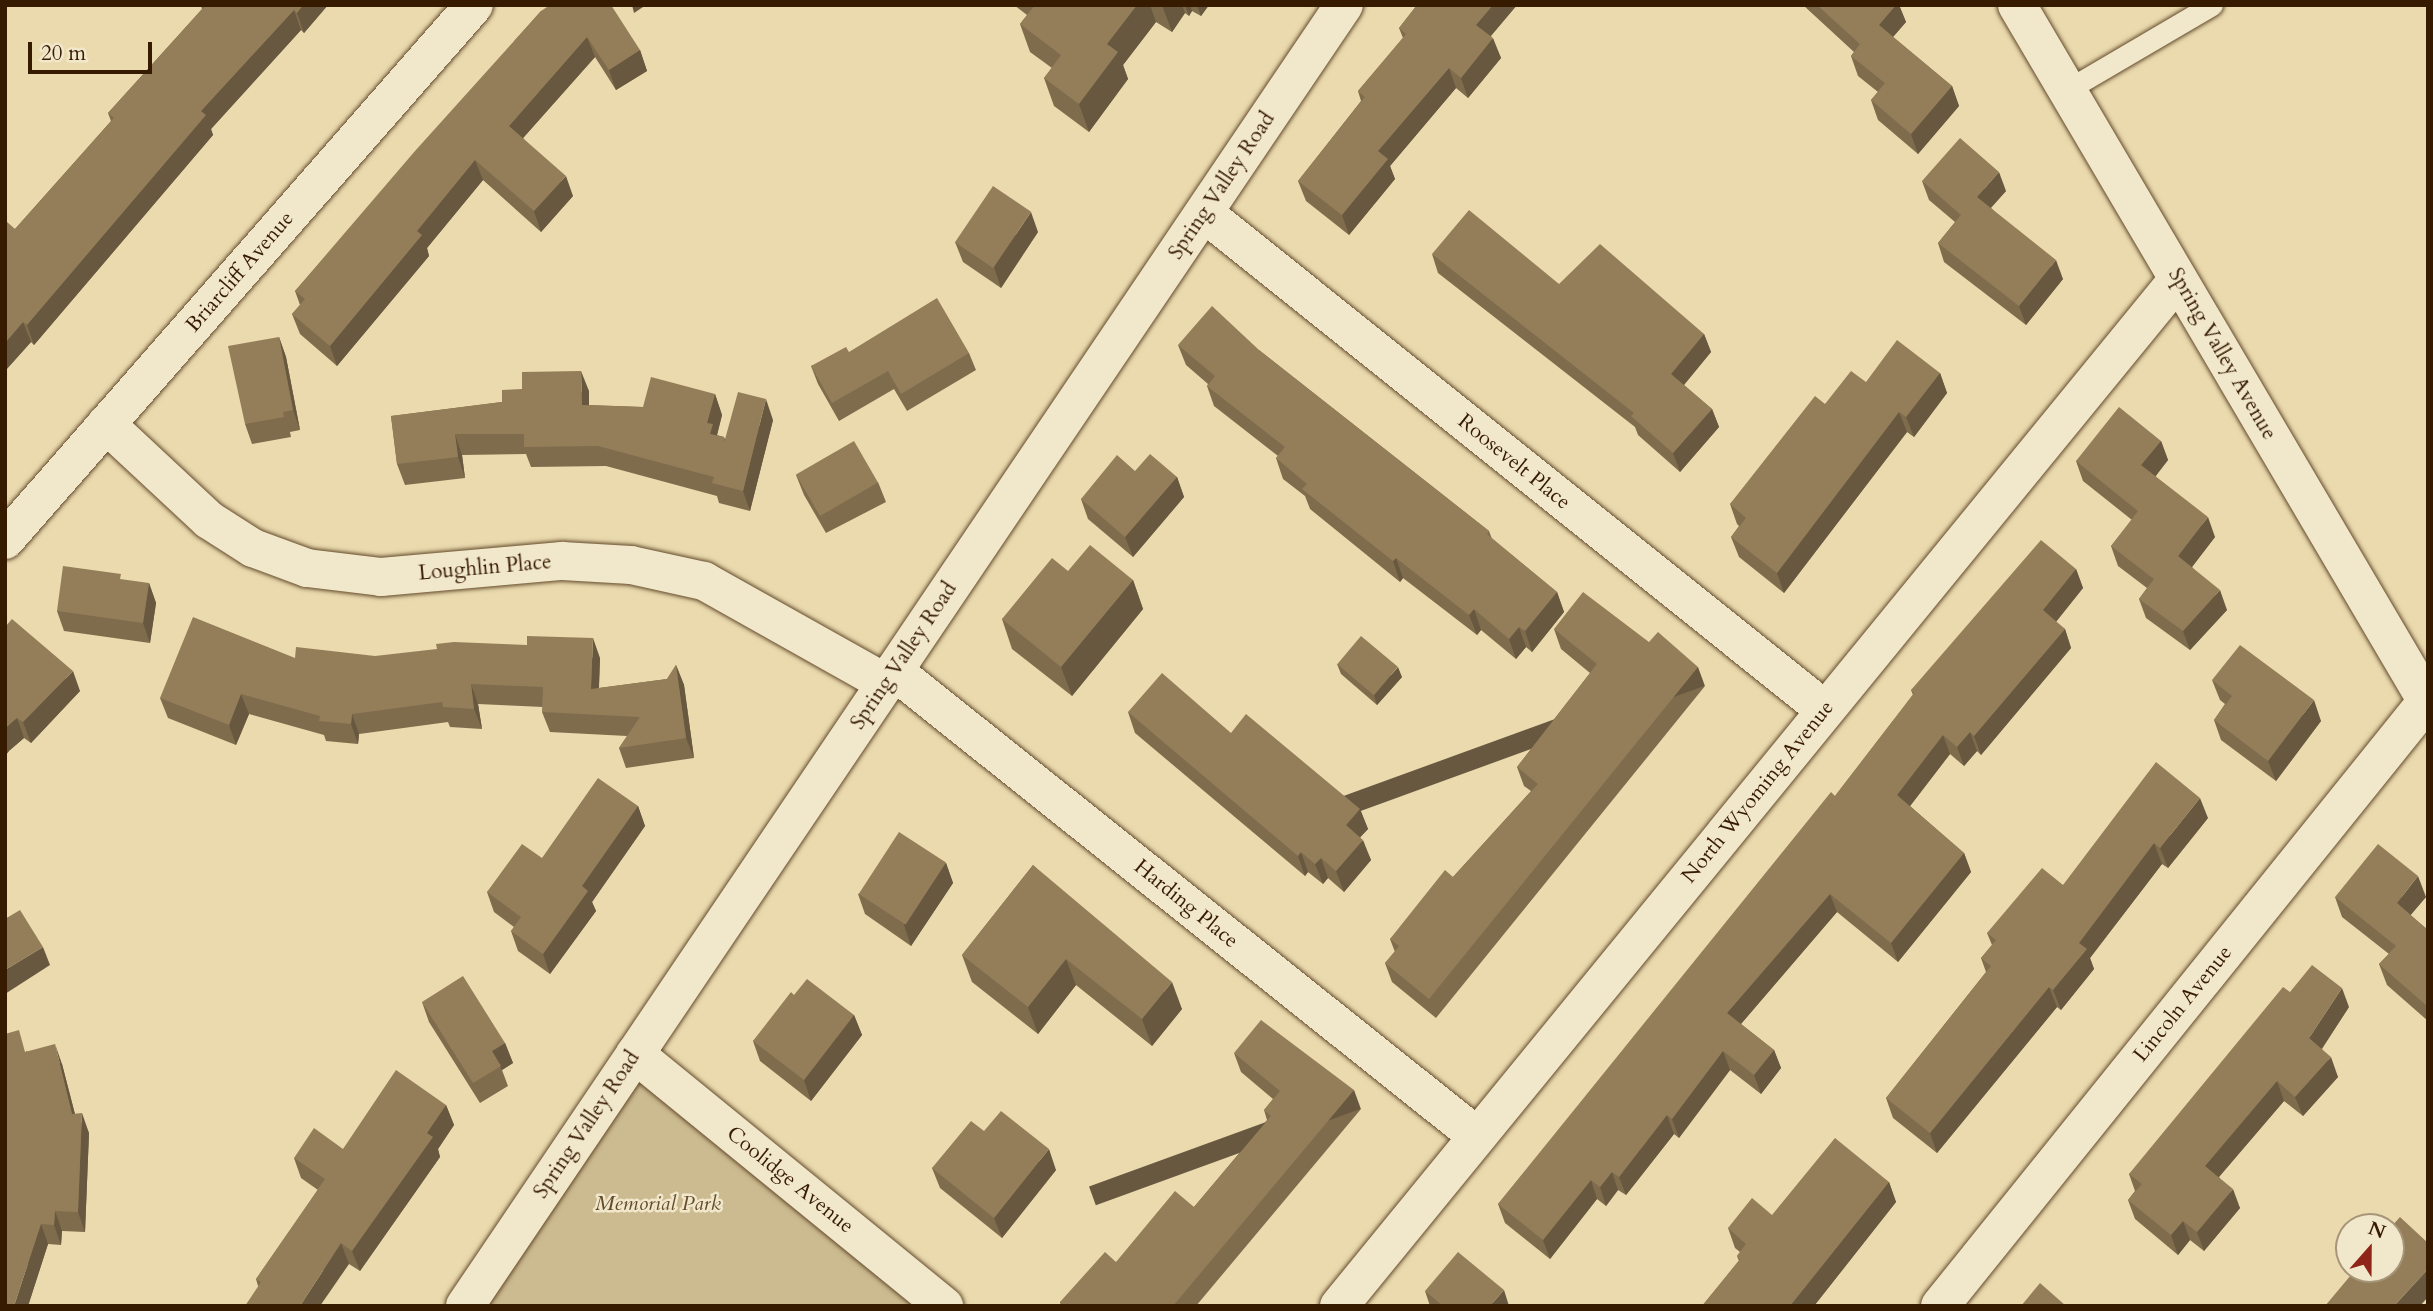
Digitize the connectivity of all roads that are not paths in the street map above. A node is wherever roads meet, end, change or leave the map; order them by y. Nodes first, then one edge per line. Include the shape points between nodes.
1 (474, 5) edge
2 (1344, 5) edge
3 (2017, 5) edge
4 (2212, 5) edge
5 (2067, 90) junction
6 (1204, 213) junction
7 (2178, 279) junction
8 (106, 424) junction
9 (5, 540) edge
10 (890, 677) junction
11 (2427, 702) edge
12 (1825, 710) junction
13 (635, 1054) junction
14 (1477, 1136) junction
15 (465, 1306) edge
16 (944, 1306) edge
17 (1339, 1306) edge
18 (1940, 1306) edge

1 - 8 street, Briarcliff Avenue
2 - 6 street, Spring Valley Road
3 - 5 street, Spring Valley Avenue
4 - 5 lane
5 - 7 street, Spring Valley Avenue
6 - 10 street, Spring Valley Road
6 - 12 street, Roosevelt Place
7 - 11 street, Spring Valley Avenue
7 - 12 street, North Wyoming Avenue
8 - 9 street, Briarcliff Avenue
8 - 10 street, Loughlin Place via 209,520 253,548 307,568 382,577 562,561 631,565 704,581
10 - 13 street, Spring Valley Road
10 - 14 street, Harding Place
11 - 18 street, Lincoln Avenue
12 - 14 street, North Wyoming Avenue
13 - 15 street, Spring Valley Road
13 - 16 street, Coolidge Avenue
14 - 17 street, North Wyoming Avenue

